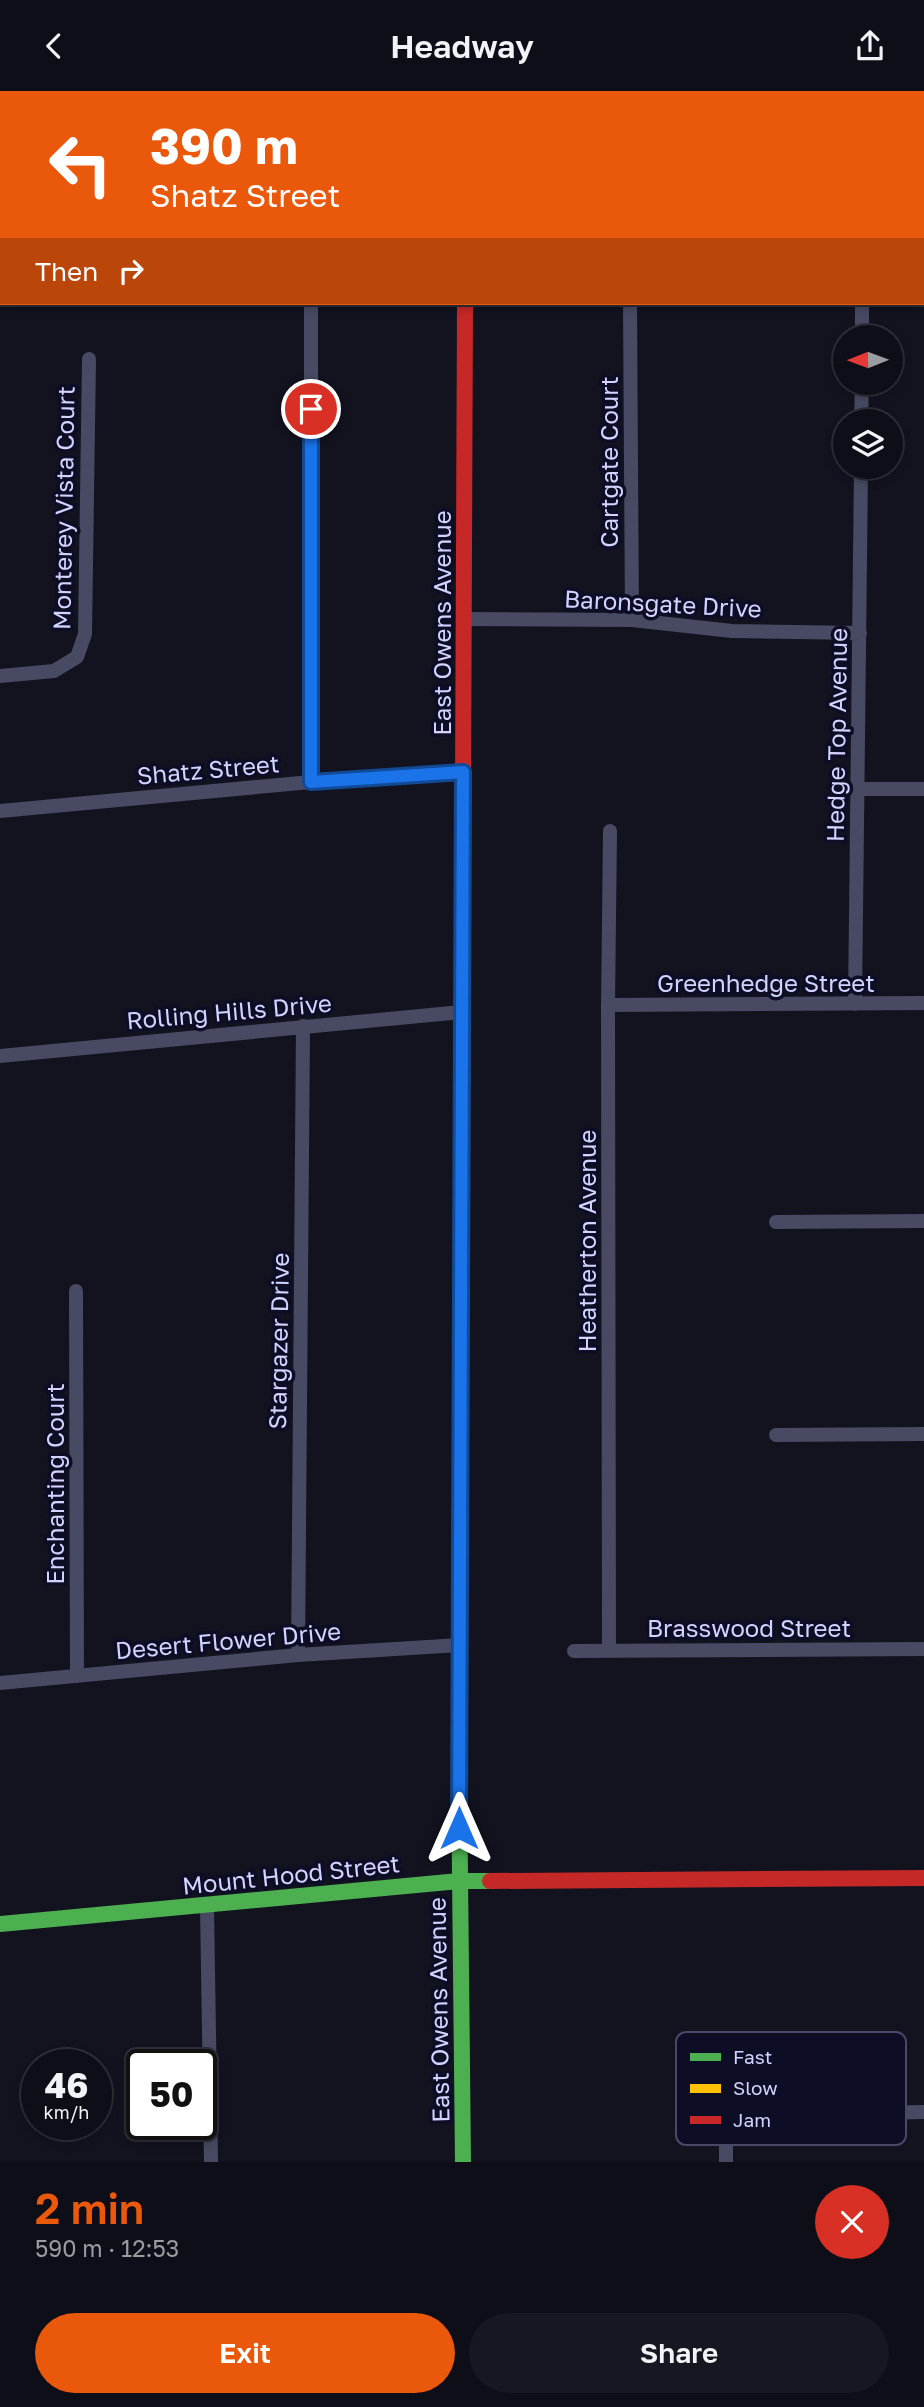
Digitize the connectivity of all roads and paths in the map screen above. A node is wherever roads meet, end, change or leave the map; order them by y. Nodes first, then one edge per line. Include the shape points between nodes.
1 (311, 305) edge
2 (465, 305) edge
3 (630, 305) edge
4 (862, 305) edge
5 (862, 325) edge
6 (89, 359) dead end
7 (861, 479) edge
8 (464, 619) junction
9 (632, 620) junction
10 (860, 633) junction
11 (0, 676) edge
12 (463, 772) junction
13 (311, 782) junction
14 (858, 789) junction
15 (924, 789) edge
16 (0, 811) edge
17 (610, 831) dead end
18 (924, 1003) edge
19 (855, 1004) junction
20 (608, 1006) junction
21 (462, 1012) junction
22 (303, 1026) junction
23 (0, 1056) edge
24 (924, 1221) edge
25 (776, 1222) dead end
26 (76, 1291) dead end
27 (924, 1434) edge
28 (776, 1435) dead end
29 (460, 1645) junction
30 (924, 1649) edge
31 (574, 1651) dead end
32 (609, 1651) junction
33 (298, 1655) junction
34 (78, 1676) junction
35 (0, 1683) edge
36 (924, 1878) edge
37 (459, 1881) junction
38 (207, 1905) junction
39 (0, 1924) edge
40 (906, 2112) edge
41 (924, 2112) edge
42 (211, 2162) edge
43 (463, 2162) edge

1 - 13 street
2 - 8 main road, East Owens Avenue
3 - 9 street, Cartgate Court
4 - 5 street
6 - 11 street, Monterey Vista Court via 85,634 77,657 54,671
7 - 10 street, Hedge Top Avenue
8 - 9 street, Baronsgate Drive
8 - 12 main road, East Owens Avenue
9 - 10 street, Baronsgate Drive via 732,631
10 - 14 street, Hedge Top Avenue
12 - 13 street, Shatz Street
12 - 21 main road, East Owens Avenue
13 - 16 street, Shatz Street
14 - 15 street
14 - 19 street, Hedge Top Avenue
17 - 20 street, Heatherton Avenue
18 - 19 street, Greenhedge Street
19 - 20 street, Greenhedge Street
20 - 32 street, Heatherton Avenue
21 - 22 street, Rolling Hills Drive
21 - 29 main road, East Owens Avenue
22 - 23 street, Rolling Hills Drive
22 - 33 street, Stargazer Drive
24 - 25 street
26 - 34 street, Enchanting Court
27 - 28 street
29 - 33 street, Desert Flower Drive
29 - 37 main road, East Owens Avenue
30 - 32 street, Brasswood Street
31 - 32 street, Brasswood Street
33 - 34 street, Desert Flower Drive
34 - 35 street, Desert Flower Drive
36 - 37 main road, Mount Hood Street
37 - 38 main road, Mount Hood Street
37 - 43 main road, East Owens Avenue
38 - 39 main road, Mount Hood Street
38 - 42 street
40 - 41 street

